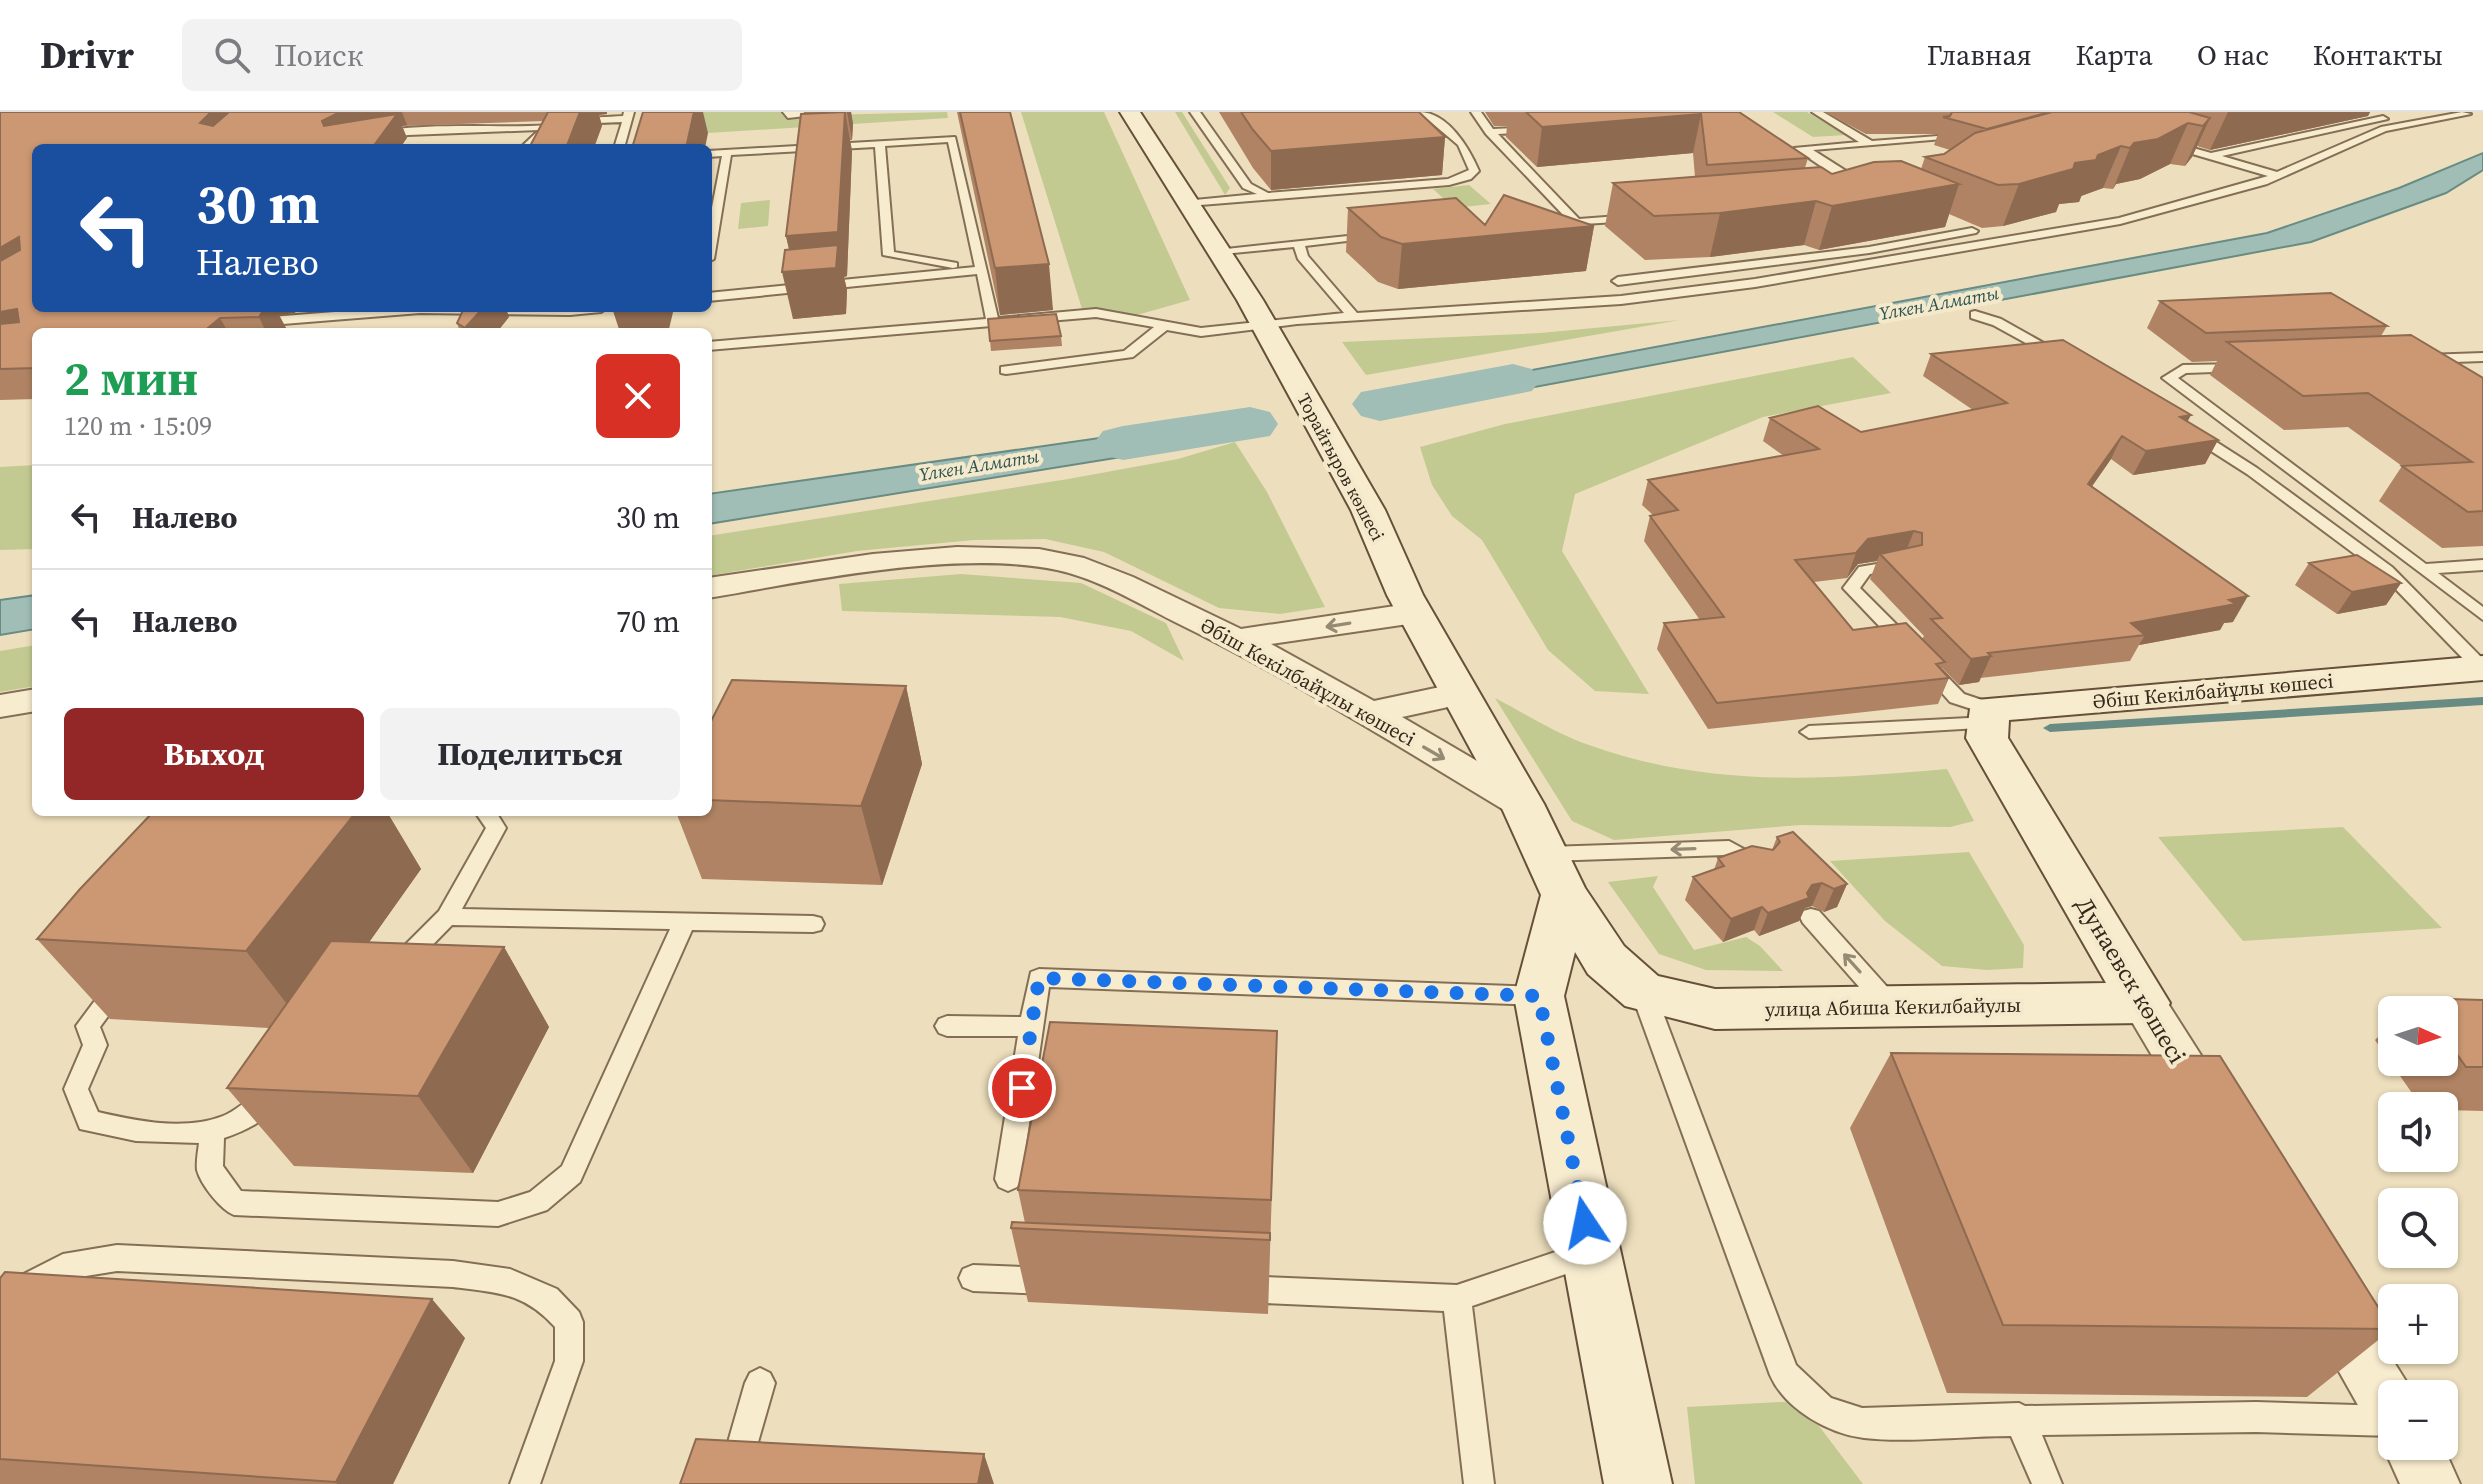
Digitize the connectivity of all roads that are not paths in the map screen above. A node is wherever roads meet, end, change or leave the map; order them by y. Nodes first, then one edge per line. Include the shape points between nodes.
1 (788, 112) edge
2 (835, 112) edge
3 (1130, 112) edge
4 (1195, 112) edge
5 (1424, 112) edge
6 (1476, 112) edge
7 (1817, 112) edge
8 (2427, 112) edge
9 (2462, 112) edge
10 (628, 115) edge
11 (546, 127) junction
12 (1550, 129) edge
13 (1489, 132) junction
14 (1938, 139) dead end
15 (2157, 141) edge
16 (346, 144) edge
17 (528, 144) edge
18 (620, 144) edge
19 (880, 144) junction
20 (1870, 144) junction
21 (1804, 148) junction
22 (1792, 149) edge
23 (727, 153) junction
24 (712, 154) edge
25 (2211, 156) junction
26 (2276, 175) junction
27 (1265, 197) junction
28 (1849, 197) edge
29 (1188, 203) junction
30 (1639, 218) edge
31 (1945, 220) dead end
32 (1577, 223) junction
33 (1540, 225) edge
34 (1972, 231) junction
35 (1391, 233) edge
36 (712, 237) edge
37 (1999, 243) junction
38 (1299, 245) junction
39 (1218, 256) junction
40 (981, 270) junction
41 (1618, 281) dead end
42 (712, 297) edge
43 (374, 312) edge
44 (520, 312) edge
45 (570, 314) edge
46 (1975, 315) dead end
47 (1354, 317) junction
48 (993, 321) junction
49 (248, 323) edge
50 (1164, 326) junction
51 (1261, 338) junction
52 (712, 346) edge
53 (2483, 357) edge
54 (2404, 360) edge
55 (2262, 366) edge
56 (2080, 367) edge
57 (1006, 370) dead end
58 (2175, 422) edge
59 (1905, 564) edge
60 (2483, 565) edge
61 (2422, 569) junction
62 (712, 587) edge
63 (1410, 604) junction
64 (2483, 615) edge
65 (1240, 639) junction
66 (2482, 668) edge
67 (1459, 694) junction
68 (32, 701) edge
69 (0, 706) edge
70 (1366, 714) junction
71 (1992, 729) junction
72 (1809, 732) dead end
73 (1522, 804) junction
74 (488, 816) edge
75 (1757, 865) edge
76 (1557, 874) junction
77 (447, 917) junction
78 (1811, 917) edge
79 (684, 922) junction
80 (813, 924) dead end
81 (133, 965) edge
82 (388, 976) edge
83 (1643, 992) junction
84 (1539, 996) junction
85 (2144, 1003) junction
86 (1893, 1009) junction
87 (947, 1026) dead end
88 (1031, 1027) junction
89 (286, 1081) edge
90 (212, 1132) junction
91 (2230, 1144) edge
92 (1008, 1179) dead end
93 (1592, 1253) junction
94 (2311, 1277) edge
95 (973, 1278) dead end
96 (1068, 1282) dead end
97 (1210, 1288) dead end
98 (1457, 1298) junction
99 (0, 1301) edge
100 (760, 1383) dead end
101 (2378, 1387) edge
102 (2019, 1418) junction
103 (2378, 1421) edge
104 (2419, 1460) edge
105 (525, 1484) edge
106 (731, 1484) edge
107 (1479, 1484) edge
108 (1638, 1484) edge
109 (2047, 1484) edge
110 (2431, 1484) edge

1 - 2 lane
3 - 29 street, Торайғыров көшесі
4 - 27 lane via 1247,186
5 - 27 lane via 1462,144 1474,171 1467,177
6 - 13 lane
7 - 20 lane
8 - 25 lane
9 - 26 lane via 2466,114 2384,129
10 - 11 lane
10 - 18 lane
11 - 16 lane via 381,136
11 - 17 lane
12 - 13 lane
13 - 32 lane
14 - 20 lane
15 - 25 lane
19 - 23 lane
19 - 40 lane via 889,255
19 - 40 lane via 952,139
20 - 21 lane
21 - 22 lane
21 - 28 lane via 1847,179 1873,190
23 - 24 lane
23 - 36 lane
25 - 26 lane
26 - 37 lane via 2151,213
27 - 29 lane
29 - 39 street, Торайғыров көшесі
30 - 32 lane
31 - 34 lane
32 - 33 lane
34 - 37 lane
34 - 41 lane via 1869,250
35 - 38 lane via 1312,239
37 - 47 lane via 1621,300
38 - 39 lane
38 - 47 lane via 1302,257
39 - 51 street, Торайғыров көшесі
40 - 42 lane
40 - 48 lane
43 - 49 lane
44 - 45 lane
46 - 56 lane
47 - 51 lane
48 - 50 lane via 1096,313
48 - 52 lane
50 - 51 lane
50 - 57 lane via 1128,354
51 - 63 street, Торайғыров көшесі
53 - 54 lane
55 - 61 lane via 2183,369 2169,378
58 - 66 lane via 2252,471 2386,570
59 - 71 lane via 1865,570 1851,588
60 - 61 lane
61 - 64 lane
62 - 65 street, Әбіш Кекілбайұлы көшесі via 969,556 1042,559 1104,575
63 -> 65 street
63 - 67 street, Торайғыров көшесі
65 - 70 street, Әбіш Кекілбайұлы көшесі
66 - 71 street, Әбіш Кекілбайұлы көшесі
67 - 70 street
67 - 73 street, Торайғыров көшесі
68 - 69 street
70 -> 73 street, Әбіш Кекілбайұлы көшесі
71 - 72 lane
71 - 85 street, Дунаевск көшесі
73 - 76 street, Торайғыров көшесі
74 - 77 lane via 496,828
75 -> 76 lane via 1729,848
76 - 83 street, Торайғыров көшесі via 1606,960
76 - 84 street
77 - 79 lane
77 - 82 lane
86 -> 78 lane
79 - 80 lane
79 - 90 lane via 571,1174 538,1202 498,1214 234,1203 210,1169
81 - 90 lane via 88,1026 95,1045 76,1089 89,1121 154,1135
83 - 86 street, улица Абиша Кекилбайулы via 1715,1009
83 - 102 lane via 1785,1375 1822,1410 1862,1423
84 - 88 lane via 1039,978
84 - 93 street
85 - 86 street, улица Абиша Кекилбайулы
85 - 91 street, Дунаевск көшесі
87 - 88 lane
88 - 92 lane
89 - 90 lane via 255,1113
93 - 98 lane
93 - 108 street
94 - 101 street
95 - 96 lane
97 - 98 lane
98 - 107 lane
99 - 105 lane via 63,1267 117,1258 453,1274 510,1282 547,1298 569,1322 569,1361
100 - 106 lane
102 - 103 lane
102 - 109 lane
104 - 110 street

